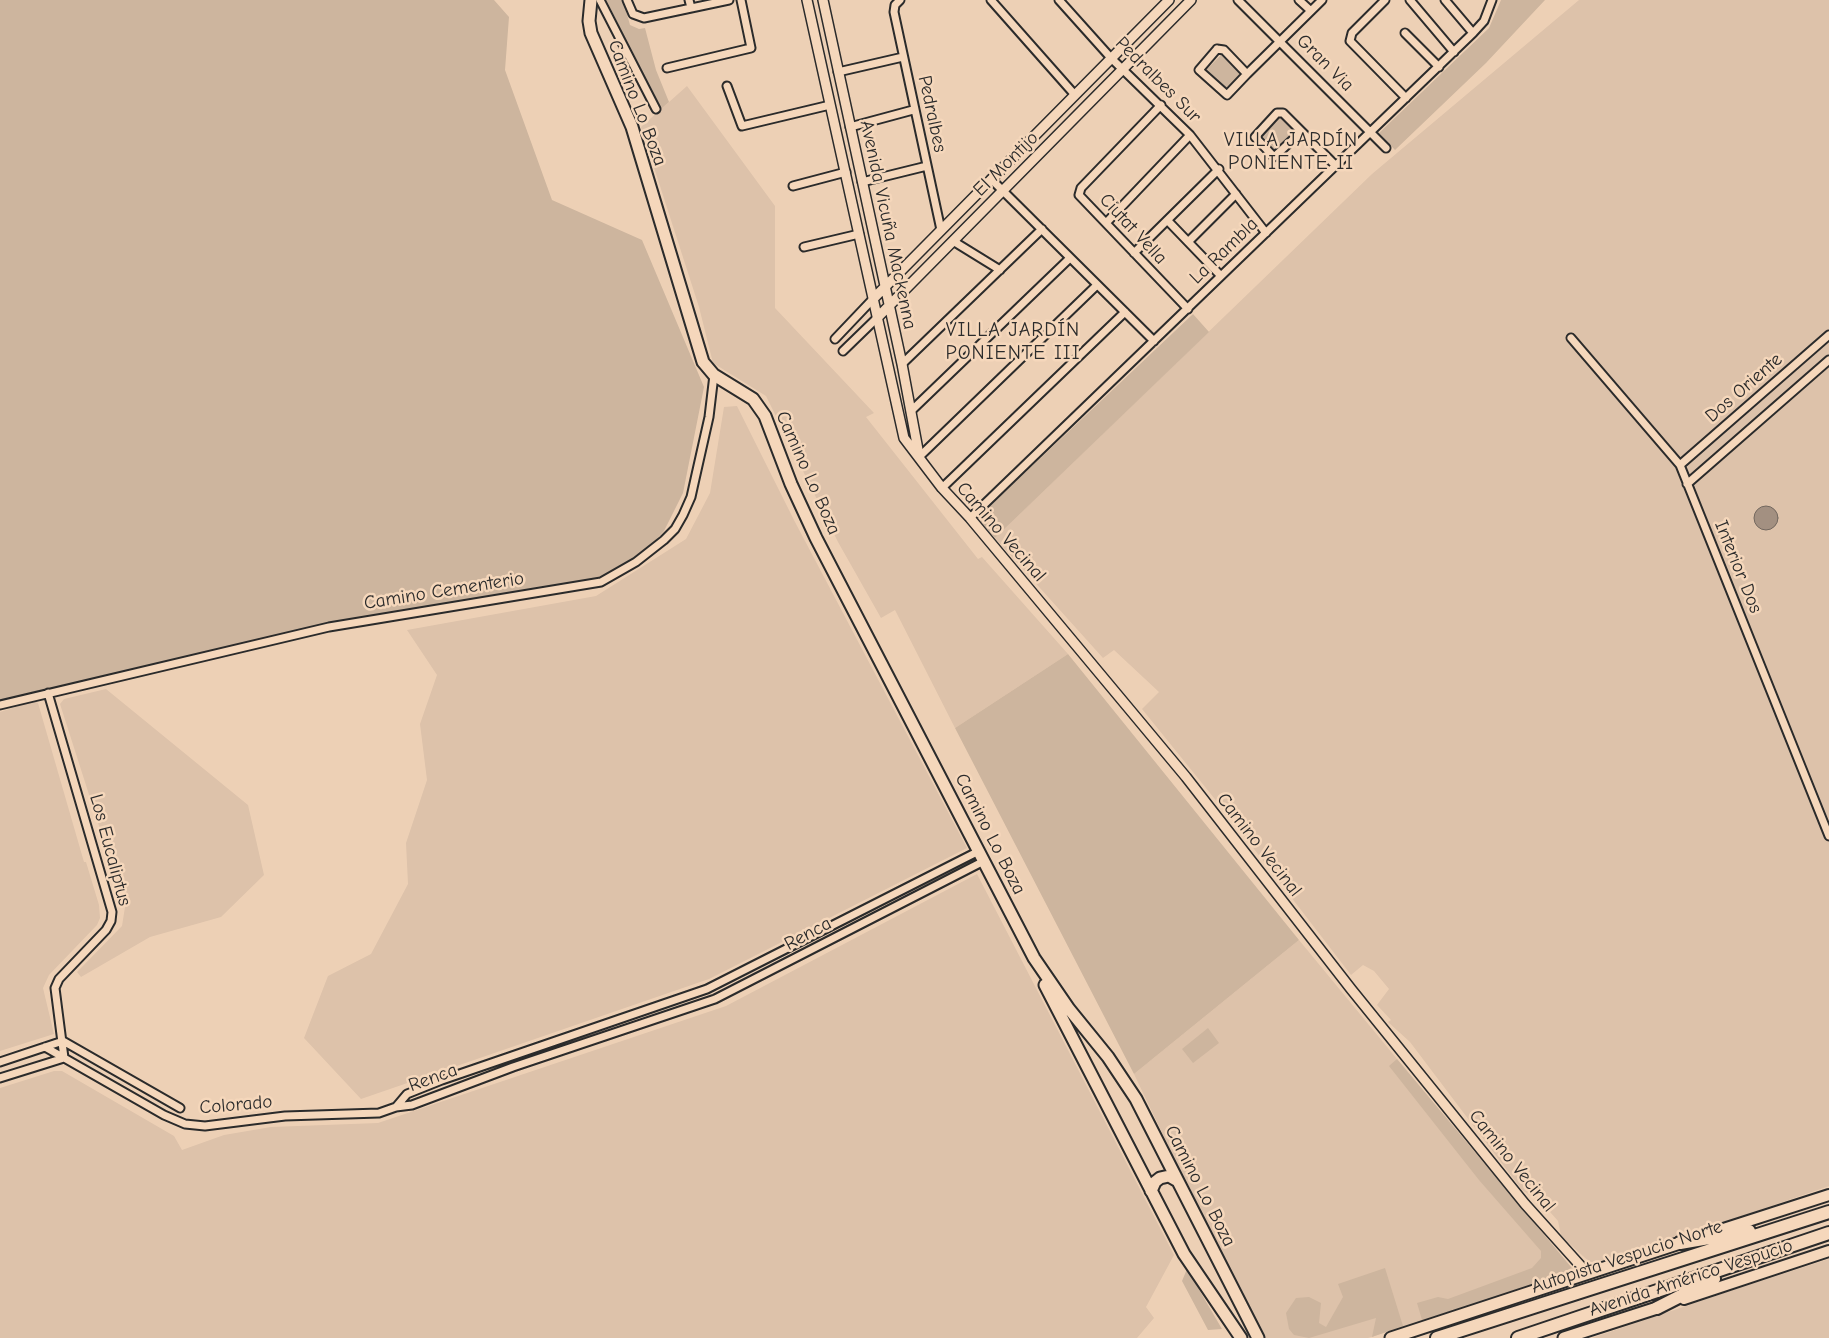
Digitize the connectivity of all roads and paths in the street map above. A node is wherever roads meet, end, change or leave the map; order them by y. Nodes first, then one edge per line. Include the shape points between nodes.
1 (591, 0) edge
2 (600, 0) edge
3 (628, 0) edge
4 (689, 0) edge
5 (729, 0) edge
6 (741, 0) edge
7 (807, 0) edge
8 (823, 0) edge
9 (991, 0) edge
10 (1059, 0) edge
11 (1169, 0) edge
12 (1237, 0) edge
13 (1299, 0) edge
14 (1322, 0) edge
15 (1385, 0) edge
16 (1410, 0) edge
17 (1445, 0) edge
18 (1492, 0) edge
19 (1187, 1) edge
20 (897, 3) edge
21 (691, 8) junction
22 (1311, 11) junction
23 (827, 22) junction
24 (813, 25) junction
25 (1406, 32) dead end
26 (1473, 33) junction
27 (1280, 41) junction
28 (1454, 52) junction
29 (903, 57) junction
30 (1111, 58) junction
31 (1439, 67) junction
32 (667, 68) dead end
33 (1123, 69) junction
34 (838, 72) junction
35 (1247, 74) junction
36 (727, 86) dead end
37 (1075, 95) junction
38 (1406, 98) junction
39 (844, 101) junction
40 (830, 105) junction
41 (1161, 105) junction
42 (656, 109) dead end
43 (913, 110) junction
44 (850, 127) junction
45 (1301, 132) junction
46 (1370, 133) junction
47 (1190, 135) junction
48 (1386, 148) dead end
49 (927, 166) junction
50 (1336, 166) junction
51 (1218, 169) junction
52 (846, 172) junction
53 (991, 179) junction
54 (862, 182) junction
55 (793, 186) dead end
56 (1003, 190) junction
57 (1236, 194) junction
58 (1168, 221) junction
59 (1106, 223) junction
60 (941, 230) junction
61 (1042, 230) junction
62 (1266, 233) junction
63 (859, 234) junction
64 (953, 241) junction
65 (1189, 241) junction
66 (804, 247) dead end
67 (1134, 253) junction
68 (1070, 258) junction
69 (1000, 270) junction
70 (1221, 276) junction
71 (1097, 285) junction
72 (885, 286) junction
73 (873, 299) junction
74 (889, 305) junction
75 (1188, 308) junction
76 (1125, 312) junction
77 (877, 318) junction
78 (1829, 335) edge
79 (1571, 338) dead end
80 (835, 339) dead end
81 (1154, 341) junction
82 (843, 351) dead end
83 (1829, 360) edge
84 (902, 364) junction
85 (714, 375) junction
86 (911, 411) junction
87 (904, 438) joint
88 (919, 457) junction
89 (1680, 465) junction
90 (1687, 484) junction
91 (942, 488) junction
92 (970, 518) junction
93 (48, 692) junction
94 (0, 705) edge
95 (1829, 836) edge
96 (981, 856) junction
97 (905, 888) junction
98 (910, 899) junction
99 (777, 955) junction
100 (1034, 958) junction
101 (783, 965) junction
102 (62, 1041) junction
103 (45, 1047) junction
104 (64, 1058) junction
105 (0, 1062) edge
106 (0, 1078) edge
107 (442, 1080) junction
108 (446, 1091) junction
109 (396, 1107) junction
110 (180, 1108) dead end
111 (1176, 1180) junction
112 (1151, 1191) junction
113 (1829, 1195) edge
114 (1829, 1212) edge
115 (1793, 1224) junction
116 (1829, 1233) edge
117 (1680, 1243) junction
118 (1829, 1251) edge
119 (1752, 1259) junction
120 (1587, 1273) junction
121 (1657, 1308) junction
122 (1241, 1338) edge
123 (1258, 1338) edge
124 (1391, 1338) edge
125 (1437, 1338) edge
126 (1518, 1338) edge
127 (1564, 1338) edge

1 - 85 main road, Camino Lo Boza via 591,33 632,127 700,356
2 - 42 street, Camino Lo Boza
3 - 21 street via 633,14 641,18
4 - 21 street
5 - 21 street
6 - 32 street via 751,48
7 - 24 street, Avenida Vicuña Mackenna
8 - 23 street, Avenida Vicuña Mackenna
9 - 37 street
10 - 30 street, Pedralbes Sur
11 - 30 street, El Montijo
12 - 27 street, Gran Via
13 - 22 street
14 - 22 street
15 - 38 street via 1352,33 1350,39
16 - 28 street
17 - 26 street
18 - 26 street, La Rambla via 1484,21
19 - 33 street, El Montijo
20 - 29 street, Pedralbes via 894,12
22 - 27 street
23 - 24 street
23 - 34 street, Avenida Vicuña Mackenna
24 - 40 street, Avenida Vicuña Mackenna
25 - 31 street
26 - 28 street, La Rambla
27 - 35 street
27 - 46 street, Gran Via
28 - 31 street, La Rambla
29 - 34 street
29 - 43 street, Pedralbes
30 - 33 street, Pedralbes Sur
30 - 37 street, El Montijo
31 - 38 street, La Rambla
33 - 41 street, Pedralbes Sur
33 - 56 street, El Montijo
34 - 39 street, Avenida Vicuña Mackenna
35 - 35 street via 1227,95 1199,70 1220,49
36 - 40 street via 742,126
37 - 53 street, El Montijo
38 - 46 street, La Rambla
39 - 40 street
39 - 44 street, Avenida Vicuña Mackenna
40 - 52 street, Avenida Vicuña Mackenna
41 - 47 street, Pedralbes Sur
41 - 59 street, Ciutat Vella via 1079,192 1080,197
43 - 44 street
43 - 49 street, Pedralbes
44 - 54 street, Avenida Vicuña Mackenna
45 - 45 street via 1277,156 1271,156 1255,137 1280,112
45 - 50 street
46 - 48 street, Gran Via
46 - 50 street, La Rambla
47 - 51 street, Pedralbes Sur
47 - 59 street
49 - 54 street
49 - 60 street, Pedralbes
50 - 62 street, La Rambla
51 - 57 street, Pedralbes Sur
51 - 58 street
52 - 55 street
52 - 63 street, Avenida Vicuña Mackenna
53 - 56 street
53 - 60 street, El Montijo
54 - 72 street, Avenida Vicuña Mackenna
56 - 61 street
56 - 64 street, El Montijo
57 - 62 street, Pedralbes Sur
57 - 65 street
58 - 65 street
58 - 67 street
59 - 67 street, Ciutat Vella
60 - 72 street, El Montijo
61 - 68 street
61 - 69 street
62 - 70 street, La Rambla
63 - 66 street
63 - 73 street, Avenida Vicuña Mackenna
64 - 69 street
64 - 74 street, El Montijo
65 - 70 street
67 - 75 street, Ciutat Vella
68 - 71 street
68 - 86 street
69 - 84 street
70 - 75 street, La Rambla
71 - 76 street
71 - 88 street
72 - 73 street, El Montijo
72 - 74 street, Avenida Vicuña Mackenna
73 - 77 street, Avenida Vicuña Mackenna
73 - 80 street, El Montijo
74 - 77 street, El Montijo
74 - 84 street, Avenida Vicuña Mackenna
75 - 81 street, La Rambla
76 - 81 street
76 - 91 street
77 - 82 street, El Montijo
77 - 87 street, Avenida Vicuña Mackenna
78 - 89 street, Dos Oriente
79 - 89 street, Interior Dos
81 - 92 street, La Rambla
83 - 90 street, Dos Oriente
84 - 86 street, Avenida Vicuña Mackenna
85 - 93 street, Camino Cementerio via 701,452 691,497 683,515 664,540 624,570 601,582 329,627
85 - 96 main road, Camino Lo Boza via 748,395 765,416 816,538
86 - 88 street, Avenida Vicuña Mackenna
87 - 88 street, Camino Vecinal
88 - 91 street, Camino Vecinal
89 - 90 street, Interior Dos
90 - 95 street, Interior Dos
91 - 92 street, Camino Vecinal
92 - 120 street, Camino Vecinal via 1186,777 1350,989 1525,1204
93 - 94 street, Camino Cementerio
93 - 102 street, Los Eucaliptus via 112,912 106,930 59,979 55,988
96 - 97 street, Renca
96 - 98 street, Renca
96 - 100 main road, Camino Lo Boza
97 - 98 street
97 - 99 street, Renca
98 - 101 street, Renca
99 - 101 street
99 - 107 street, Renca via 706,989
100 - 111 main road, Camino Lo Boza via 1127,1085
100 - 112 main road, Camino Lo Boza via 1050,996
101 - 108 street, Renca via 695,1006
102 - 103 street
102 - 104 street, Los Eucaliptus
102 - 110 street, Colorado
103 - 104 street, Colorado
103 - 105 street
104 - 106 street
104 - 109 street, Colorado via 164,1115 195,1126 285,1116 371,1115
107 - 108 street
107 - 109 street, Renca via 408,1094
108 - 109 street, Renca via 412,1105
111 - 112 main road via 1169,1176 1160,1178
111 - 123 main road, Camino Lo Boza
112 - 122 main road, Camino Lo Boza via 1184,1254
113 - 117 main road, Avenida Américo Vespucio
114 - 115 highway, Autopista Vespucio Norte
115 - 117 highway
115 - 125 highway, Autopista Vespucio Norte
116 - 119 highway
117 - 120 main road, Avenida Américo Vespucio
118 - 121 main road, Avenida Américo Vespucio
119 - 121 highway
119 - 126 highway
120 - 124 main road, Avenida Américo Vespucio
121 - 127 main road, Avenida Américo Vespucio

